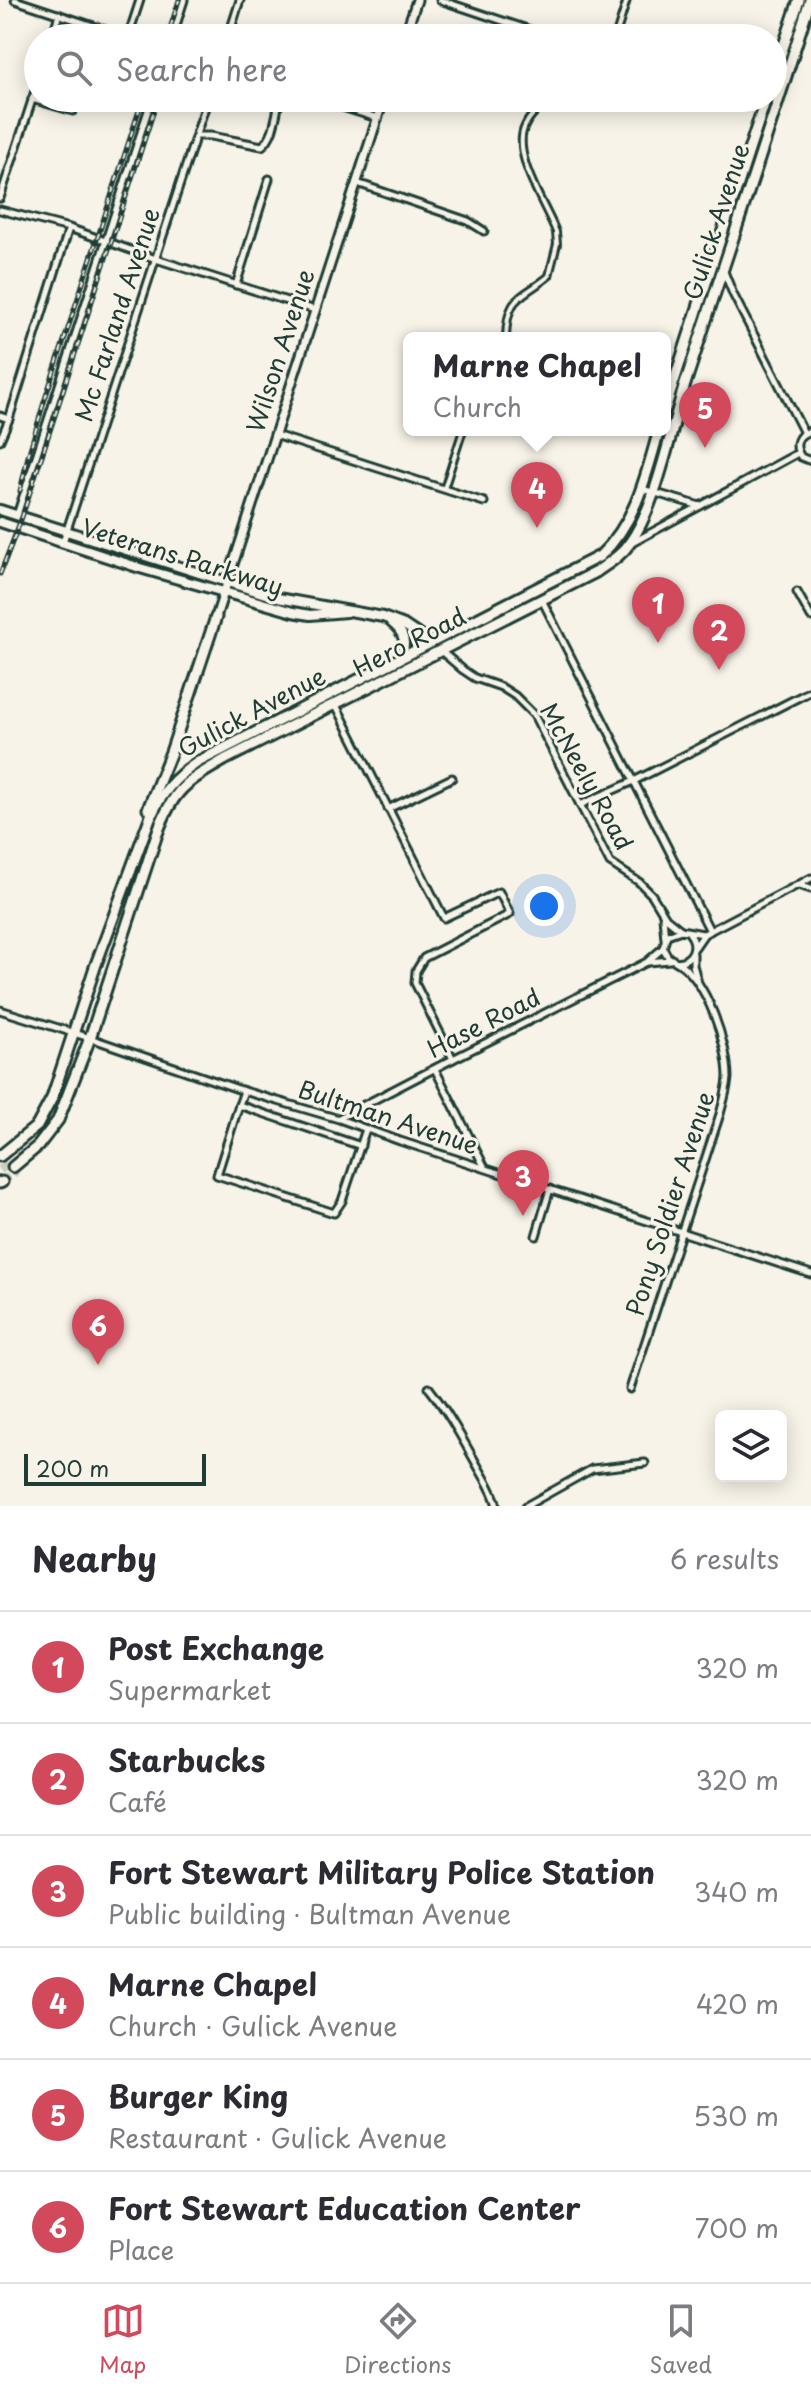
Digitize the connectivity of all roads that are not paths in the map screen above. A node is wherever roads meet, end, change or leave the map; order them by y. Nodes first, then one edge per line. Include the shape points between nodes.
1 (15, 0) edge
2 (140, 0) edge
3 (184, 0) edge
4 (240, 0) edge
5 (417, 0) edge
6 (440, 0) edge
7 (627, 0) edge
8 (799, 0) edge
9 (810, 0) edge
10 (59, 14) junction
11 (56, 24) edge
12 (88, 24) edge
13 (133, 24) edge
14 (176, 24) edge
15 (232, 24) edge
16 (409, 24) edge
17 (512, 24) edge
18 (619, 24) edge
19 (787, 36) edge
20 (787, 73) edge
21 (28, 112) edge
22 (148, 112) edge
23 (204, 112) edge
24 (276, 112) edge
25 (358, 112) edge
26 (379, 112) edge
27 (535, 112) edge
28 (761, 112) edge
29 (775, 112) edge
30 (377, 118) junction
31 (196, 136) junction
32 (269, 179) dead end
33 (357, 183) junction
34 (0, 198) edge
35 (0, 210) edge
36 (69, 228) junction
37 (484, 231) dead end
38 (106, 242) junction
39 (156, 259) junction
40 (723, 268) junction
41 (236, 285) junction
42 (715, 293) junction
43 (733, 294) junction
44 (315, 310) junction
45 (506, 332) edge
46 (671, 391) edge
47 (0, 416) edge
48 (9, 419) junction
49 (671, 426) edge
50 (808, 432) edge
51 (274, 435) junction
52 (461, 436) edge
53 (657, 436) edge
54 (668, 436) edge
55 (0, 440) edge
56 (798, 453) junction
57 (811, 461) edge
58 (444, 489) junction
59 (641, 489) junction
60 (653, 492) junction
61 (484, 502) dead end
62 (700, 506) junction
63 (0, 510) edge
64 (17, 515) junction
65 (0, 522) edge
66 (66, 531) junction
67 (62, 542) junction
68 (628, 546) junction
69 (227, 582) junction
70 (797, 592) dead end
71 (223, 594) junction
72 (541, 599) junction
73 (355, 611) junction
74 (216, 617) joint
75 (383, 617) junction
76 (811, 617) edge
77 (435, 646) junction
78 (400, 658) junction
79 (811, 691) edge
80 (335, 704) junction
81 (452, 778) dead end
82 (634, 781) junction
83 (580, 805) junction
84 (388, 809) junction
85 (132, 869) junction
86 (811, 878) edge
87 (798, 885) junction
88 (811, 889) edge
89 (662, 913) junction
90 (681, 930) junction
91 (707, 932) junction
92 (689, 933) junction
93 (665, 939) junction
94 (663, 948) junction
95 (694, 950) junction
96 (675, 961) junction
97 (647, 962) junction
98 (698, 984) junction
99 (0, 1010) edge
100 (74, 1033) junction
101 (90, 1038) junction
102 (453, 1059) junction
103 (435, 1069) junction
104 (244, 1091) junction
105 (239, 1105) junction
106 (339, 1119) junction
107 (366, 1129) junction
108 (361, 1146) junction
109 (0, 1156) tunnel mouth
110 (14, 1165) tunnel mouth
111 (486, 1169) junction
112 (550, 1189) junction
113 (682, 1233) junction
114 (536, 1236) dead end
115 (811, 1274) edge
116 (429, 1388) dead end
117 (630, 1389) dead end
118 (645, 1463) dead end
119 (497, 1506) edge
120 (526, 1506) edge

1 - 10 street
2 - 13 street
3 - 14 street
4 - 15 street
5 - 16 street
6 - 17 street
7 - 18 street
8 - 19 main road
9 - 20 main road, Gulick Avenue
10 - 11 street
10 - 12 street
21 - 34 street
22 - 38 street
23 - 31 street, Mc Farland Avenue
24 - 31 street via 262,146
25 - 30 street
26 - 30 street, Wilson Avenue
27 - 45 street via 523,128 520,147 557,244 549,276 514,302
28 - 46 main road, Gulick Avenue
29 - 40 main road, Gulick Avenue
30 - 33 street, Wilson Avenue
31 - 39 street, Mc Farland Avenue
32 - 41 street
33 - 37 street
33 - 44 street, Wilson Avenue
35 - 36 street
36 - 38 street
36 - 48 street
38 - 39 street
38 - 64 street
39 - 41 street
39 - 66 street, Mc Farland Avenue
40 - 42 main road, Gulick Avenue
40 - 43 street
41 - 44 street
42 - 43 street
42 - 49 main road, Gulick Avenue
43 - 50 street
44 - 51 street, Wilson Avenue
47 - 48 street
48 - 55 street
50 - 56 street via 798,438
51 - 58 street
51 - 69 street, Wilson Avenue
52 - 58 street
53 - 59 main road, Gulick Avenue
54 - 60 main road, Gulick Avenue
56 - 57 street
56 - 62 street
58 - 61 street
59 - 60 street
59 - 77 main road, Gulick Avenue via 627,524 600,556
60 - 62 street
60 - 68 main road, Gulick Avenue
62 - 68 street
63 - 64 main road, Veterans Parkway
64 - 66 main road, Veterans Parkway
65 - 67 main road, Veterans Parkway
66 - 67 street, Mc Farland Avenue
66 - 69 main road, Veterans Parkway
67 - 71 main road, Veterans Parkway
68 - 72 main road, Hero Road via 596,572
69 - 71 street, Wilson Avenue
69 - 73 main road, Veterans Parkway via 278,598
70 - 76 street
71 - 73 main road, Veterans Parkway via 310,615
71 - 74 street, Wilson Avenue
72 - 77 main road, Hero Road
72 - 82 street
73 - 75 main road
74 - 85 main road
75 - 77 main road
75 - 78 main road via 404,637
77 - 78 main road, Gulick Avenue
77 - 80 main road, Hero Road
77 - 83 street, McNeely Road via 475,678 501,687 524,704
78 - 85 main road, Gulick Avenue via 182,772 156,803
79 - 82 street
80 - 84 street
80 - 101 main road, Hero Road via 181,788 157,834
81 - 84 street
82 - 83 street
82 - 91 street
83 - 89 street, McNeely Road via 610,863 639,882
84 - 102 street via 444,918 499,892 510,914 424,958 416,971 415,983
85 - 100 main road, Gulick Avenue
86 - 87 street
87 - 88 street
87 - 91 street
89 - 90 street, McNeely Road
89 - 93 street
90 - 92 street
90 - 93 street
91 - 92 street
91 - 95 street
92 - 95 street
93 - 94 street
94 - 96 street
94 - 97 street
95 - 96 street via 686,960
95 - 98 street
96 - 97 street
96 - 98 street
97 - 102 street, Hase Road
98 - 113 street, Pony Soldier Avenue via 717,1022 728,1083
99 - 100 street, Bultman Avenue
100 - 101 street, Bultman Avenue
100 - 109 main road, Gulick Avenue via 43,1116
101 - 104 street, Bultman Avenue
101 - 110 main road via 58,1120
102 - 103 street, Hase Road
103 - 106 street, Hase Road
103 - 111 street
104 - 105 street
104 - 106 street, Bultman Avenue
105 - 108 street
105 - 108 street via 217,1175 334,1213
106 - 107 street, Bultman Avenue
107 - 108 street
107 - 111 street, Bultman Avenue
111 - 112 street, Bultman Avenue
112 - 113 street, Bultman Avenue
112 - 114 street
113 - 115 street, Bultman Avenue
113 - 117 street, Pony Soldier Avenue
116 - 119 street via 453,1420
118 - 120 street via 592,1469

